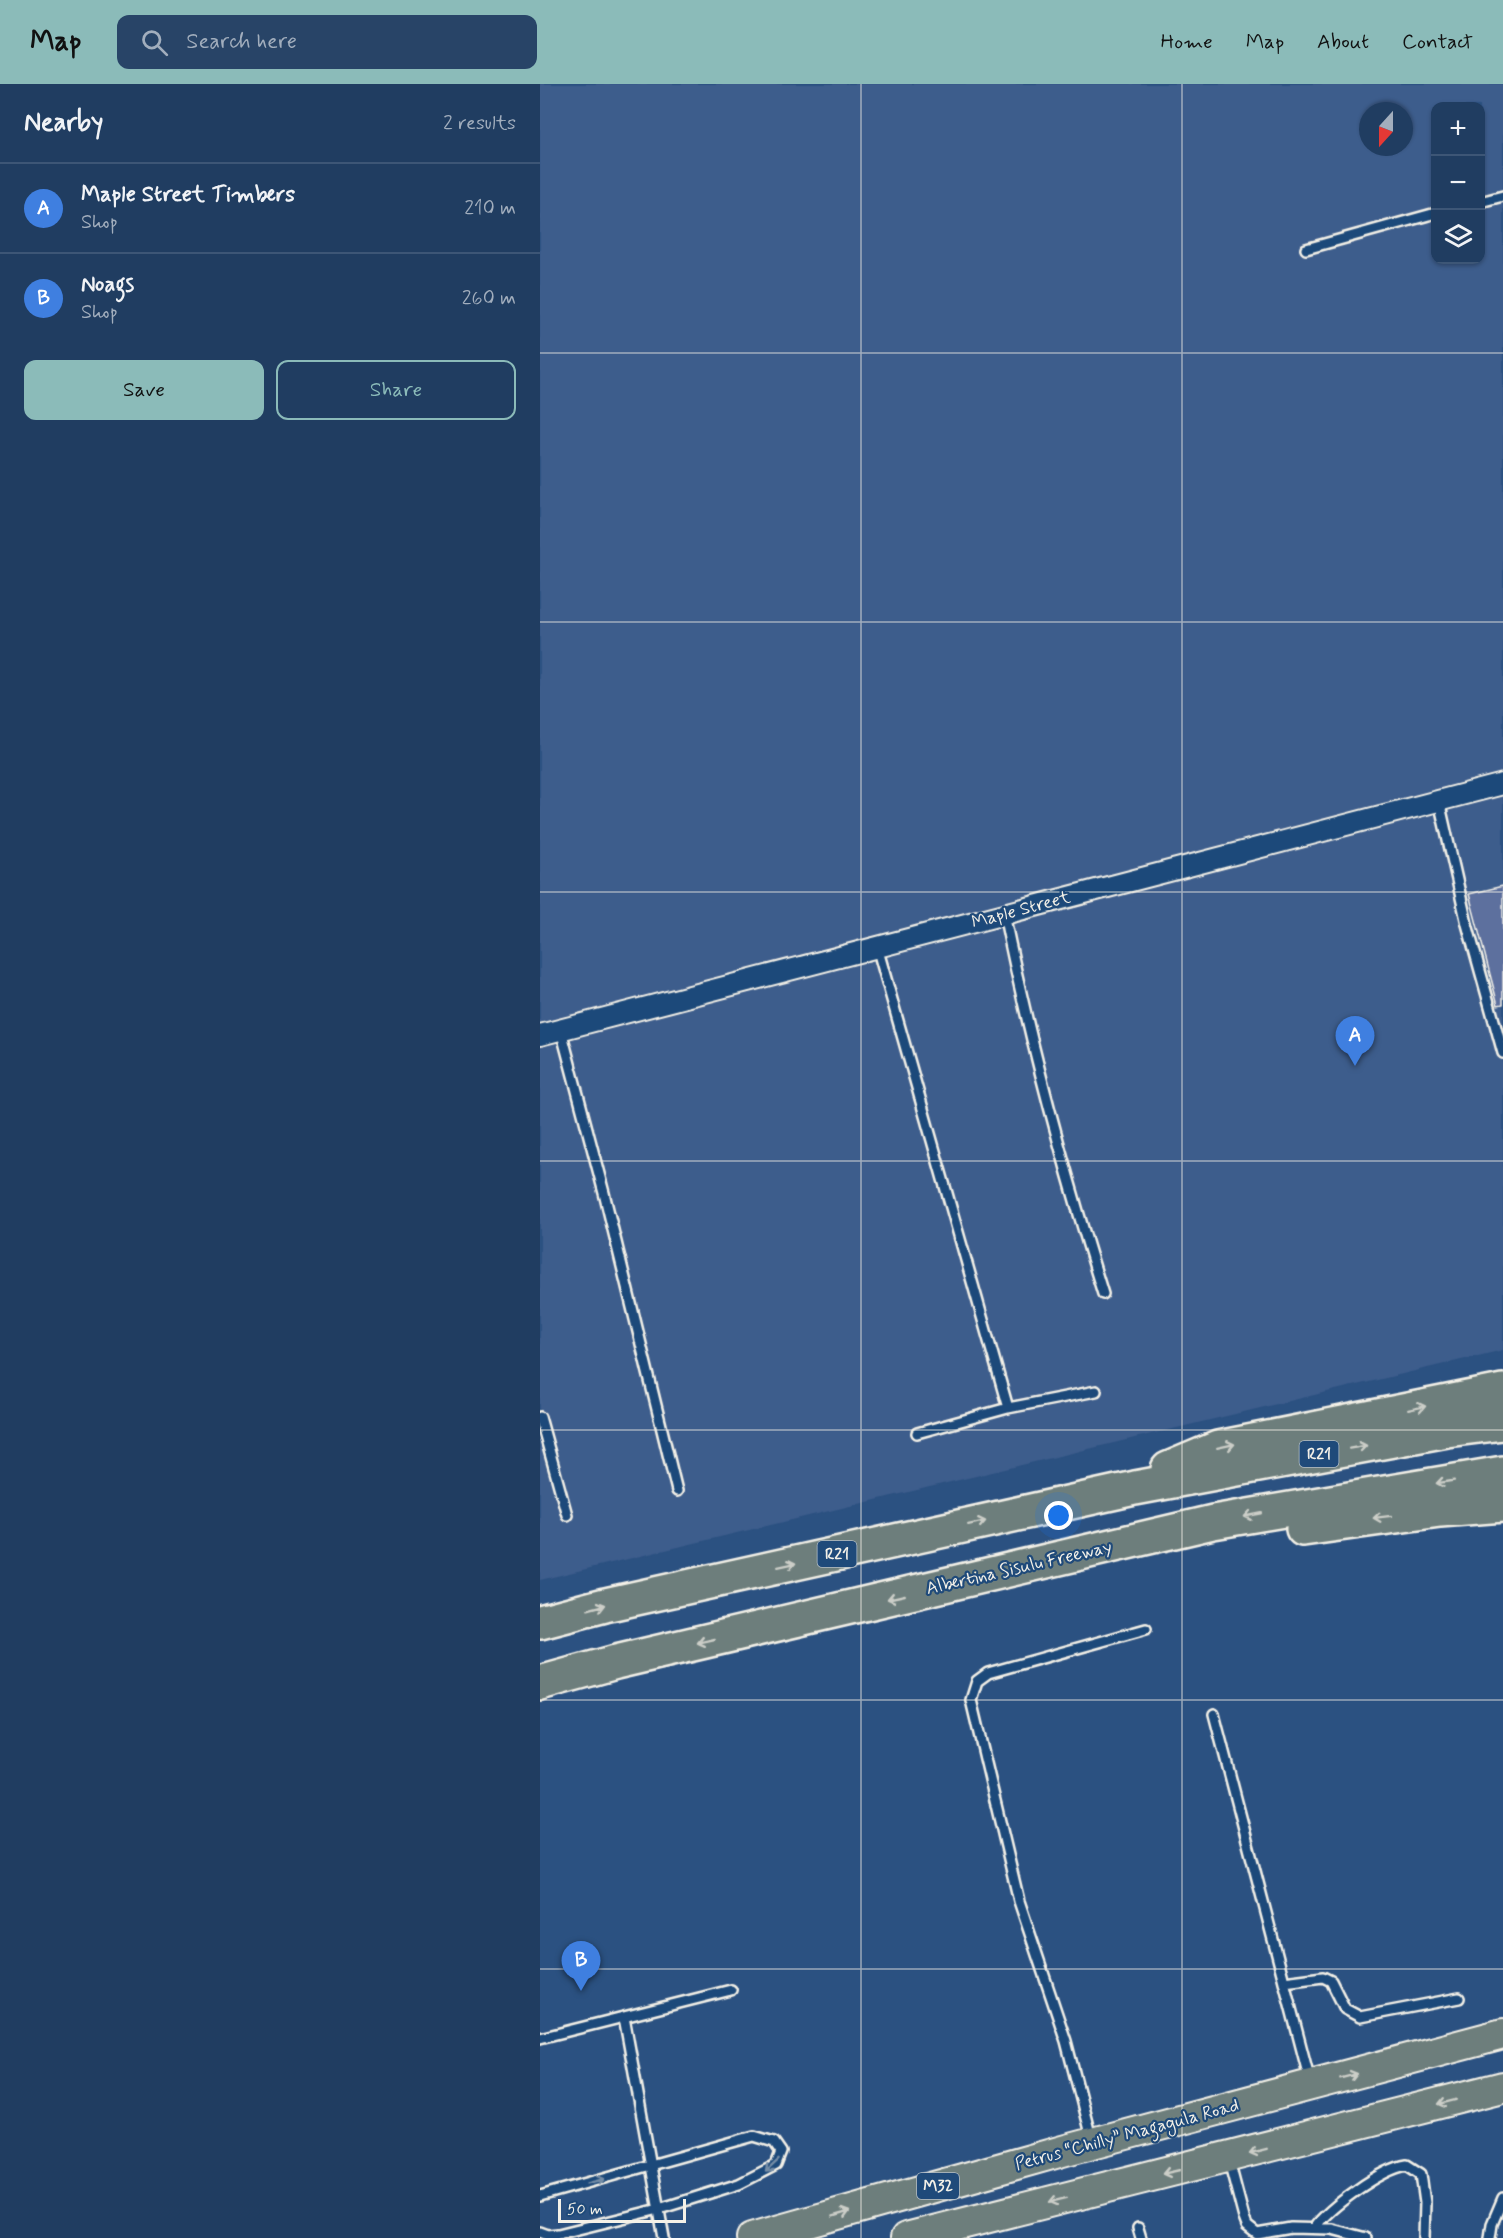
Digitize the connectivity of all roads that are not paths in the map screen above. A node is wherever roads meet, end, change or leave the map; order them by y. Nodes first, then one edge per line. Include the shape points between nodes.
1 (1503, 196) edge
2 (1485, 201) edge
3 (1431, 214) edge
4 (1306, 249) dead end
5 (1503, 784) edge
6 (1439, 801) junction
7 (1004, 914) junction
8 (877, 947) junction
9 (561, 1030) junction
10 (540, 1035) edge
11 (1503, 1053) edge
12 (1103, 1294) dead end
13 (1096, 1391) dead end
14 (1503, 1391) edge
15 (1008, 1408) junction
16 (540, 1417) edge
17 (1503, 1423) edge
18 (917, 1433) dead end
19 (1503, 1473) edge
20 (1135, 1488) junction
21 (677, 1491) dead end
22 (1503, 1504) edge
23 (567, 1515) dead end
24 (1116, 1545) junction
25 (540, 1622) edge
26 (1146, 1629) dead end
27 (540, 1683) edge
28 (1214, 1714) dead end
29 (1284, 1982) junction
30 (731, 1990) dead end
31 (1459, 1998) dead end
32 (624, 2017) junction
33 (1503, 2034) edge
34 (540, 2038) edge
35 (1312, 2086) junction
36 (1503, 2087) edge
37 (1092, 2144) junction
38 (1228, 2158) junction
39 (652, 2166) junction
40 (540, 2196) edge
41 (1503, 2198) edge
42 (659, 2209) junction
43 (1138, 2228) dead end
44 (1314, 2228) junction
45 (540, 2232) edge
46 (1257, 2236) edge
47 (664, 2238) edge
48 (752, 2238) edge
49 (906, 2238) edge
50 (1141, 2238) edge
51 (1366, 2238) edge
52 (1424, 2238) edge
53 (1490, 2238) edge

1 - 2 lane
3 - 4 lane
5 - 6 street, Maple Street
6 - 7 street, Maple Street
6 - 11 lane via 1467,924
7 - 8 street, Maple Street
7 - 12 lane via 1021,999 1064,1166
8 - 9 street, Maple Street
8 - 15 lane
9 - 10 street, Maple Street
9 - 21 lane
13 - 15 lane
20 -> 14 highway via 1189,1458 1218,1448
15 - 18 lane
16 - 23 lane
20 -> 17 highway, R21
19 -> 24 highway, Albertina Sisulu Freeway via 1213,1522
25 -> 20 highway, R21
22 -> 24 highway via 1354,1521 1206,1545
24 -> 27 highway, Albertina Sisulu Freeway
26 - 37 lane via 988,1672 976,1681 971,1700 1018,1900 1066,2041
28 - 29 lane
29 - 31 lane via 1323,1977 1331,1981 1345,2009 1360,2017
29 - 35 lane
30 - 32 lane
32 - 34 lane
32 - 39 lane
35 -> 33 main road, Petrus “Chilly” Magagula Road / M32
35 - 37 main road, Petrus “Chilly” Magagula Road / M32
36 -> 38 main road, M32
48 -> 37 main road, Petrus “Chilly” Magagula Road / M32
38 - 46 lane via 1244,2218
38 -> 49 main road, M32
40 -> 39 lane
39 - 42 lane
39 -> 42 lane via 754,2136 774,2142 781,2152 776,2165 766,2173
41 - 53 lane
42 - 45 lane via 558,2234
42 - 47 lane
43 - 50 lane
44 - 46 lane via 1291,2228
44 - 51 lane
44 - 52 lane via 1371,2181 1394,2167 1407,2165 1421,2174 1424,2186

